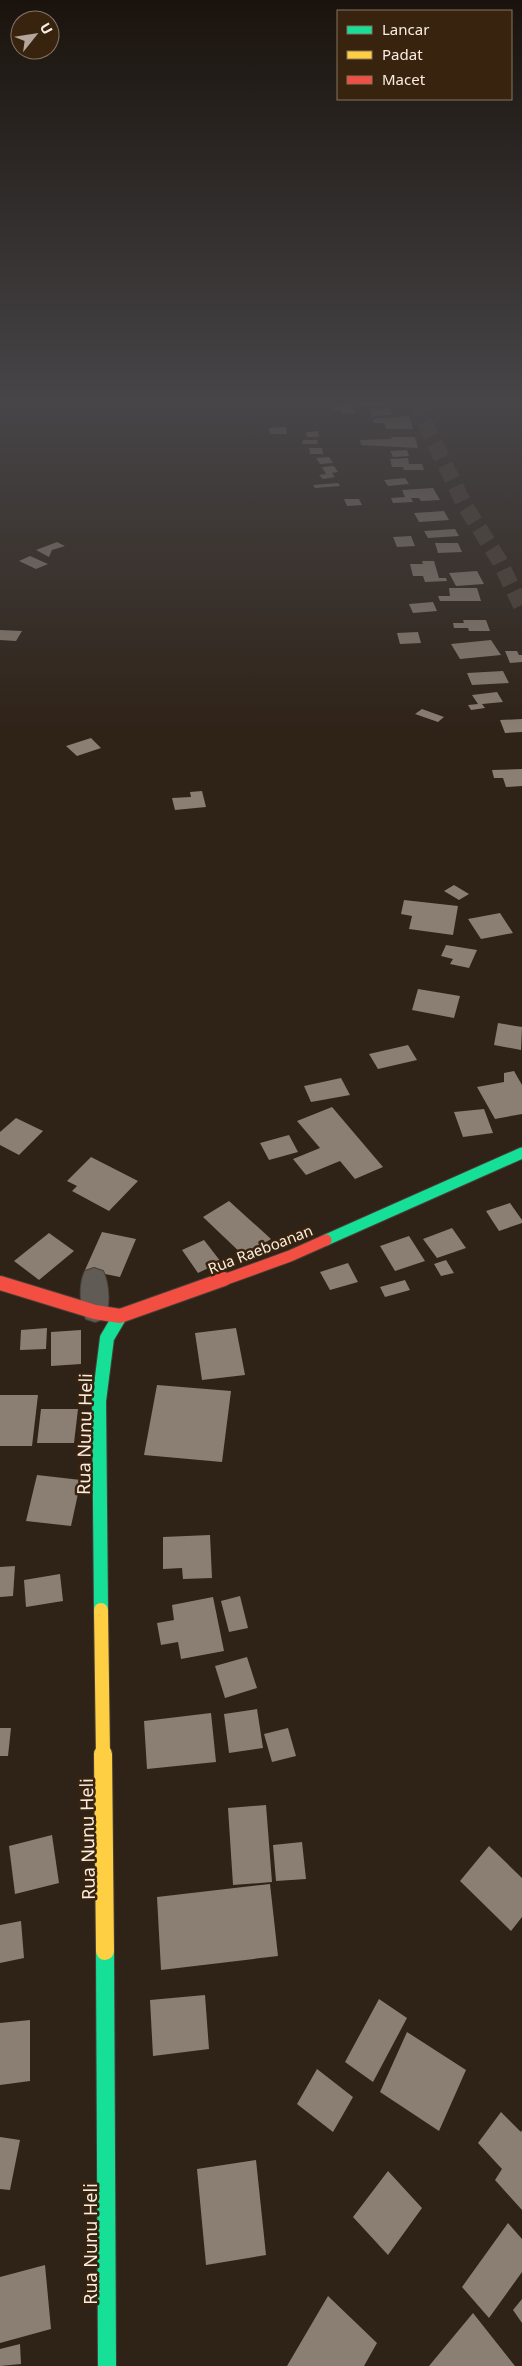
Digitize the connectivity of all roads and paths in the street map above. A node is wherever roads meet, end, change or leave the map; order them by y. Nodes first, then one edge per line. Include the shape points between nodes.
1 (522, 1153) edge
2 (94, 1278) dead end
3 (0, 1283) edge
4 (95, 1312) junction
5 (120, 1316) junction
6 (107, 2366) edge

1 - 5 street, Rua Raeboanan via 290,1256
2 - 4 street
3 - 4 street, Rua Raeboanan
4 - 5 street, Rua Raeboanan
5 - 6 street, Rua Nunu Heli via 106,1338 99,1401

